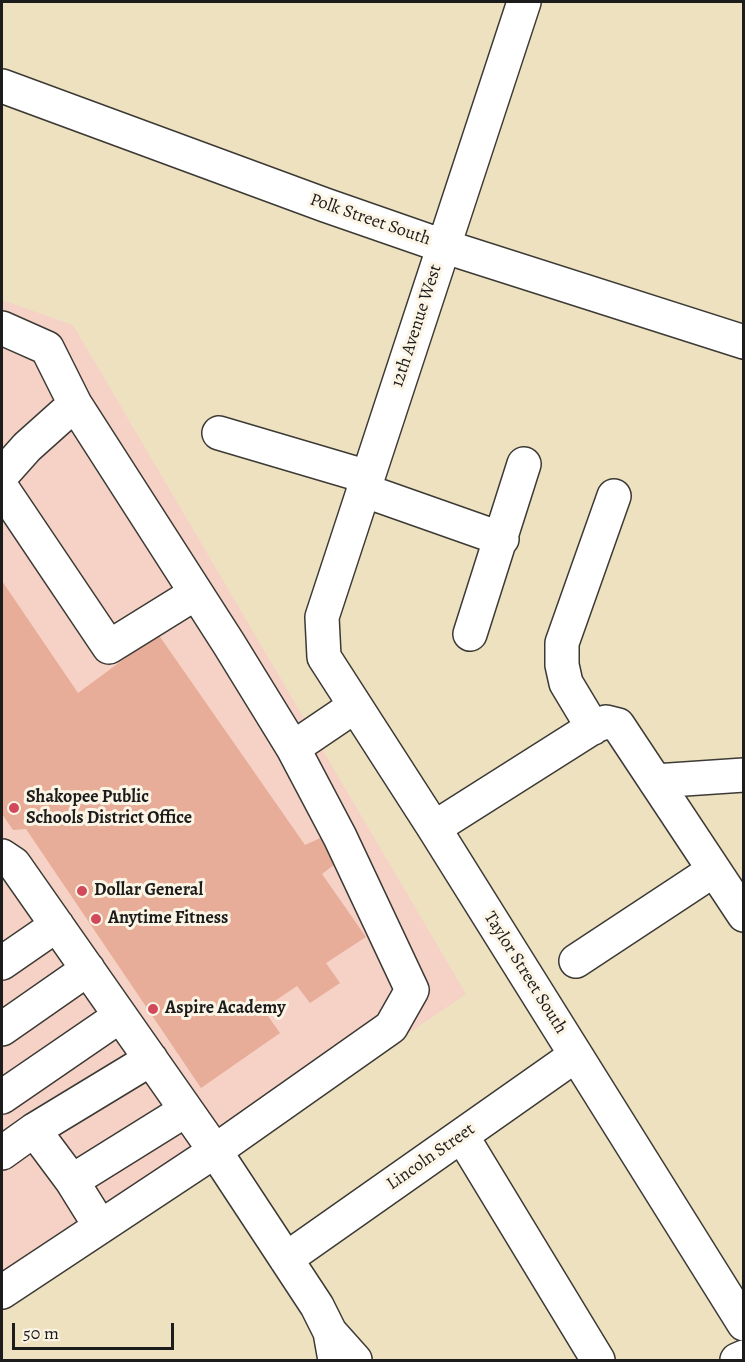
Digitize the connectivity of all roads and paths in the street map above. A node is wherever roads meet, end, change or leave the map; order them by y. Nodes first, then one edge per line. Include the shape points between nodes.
1 (524, 2) edge
2 (2, 86) edge
3 (443, 246) junction
4 (2, 328) edge
5 (744, 342) edge
6 (75, 404) junction
7 (219, 433) dead end
8 (524, 464) dead end
9 (2, 475) edge
10 (365, 484) junction
11 (2, 489) edge
12 (614, 496) dead end
13 (502, 539) junction
14 (196, 593) junction
15 (322, 617) joint
16 (470, 634) dead end
17 (355, 706) junction
18 (593, 728) junction
19 (293, 748) junction
20 (744, 775) edge
21 (655, 781) junction
22 (434, 828) junction
23 (2, 856) edge
24 (727, 879) edge
25 (13, 887) edge
26 (744, 915) edge
27 (57, 925) junction
28 (576, 961) dead end
29 (2, 963) edge
30 (88, 969) junction
31 (120, 1016) junction
32 (2, 1029) edge
33 (576, 1055) junction
34 (151, 1059) junction
35 (2, 1097) edge
36 (186, 1110) junction
37 (34, 1130) junction
38 (462, 1136) junction
39 (215, 1151) junction
40 (2, 1153) edge
41 (72, 1181) junction
42 (100, 1226) junction
43 (286, 1259) junction
44 (2, 1292) edge
45 (744, 1324) edge
46 (333, 1346) edge
47 (744, 1357) edge
48 (355, 1360) edge
49 (597, 1360) edge
50 (737, 1360) edge

1 - 3 street, 12th Avenue West
2 - 3 street, Polk Street South
3 - 5 street, Polk Street South
3 - 10 street, 12th Avenue West
4 - 6 street via 47,348
6 - 9 street
6 - 14 street
7 - 10 street
8 - 13 street
10 - 13 street
10 - 15 street, 12th Avenue West
11 - 14 street via 109,647
12 - 18 street via 562,643 566,683
13 - 16 street
14 - 19 street
15 - 17 street, Taylor Street South via 324,657
17 - 19 street
17 - 22 street, Taylor Street South
18 - 21 street via 606,722 618,725
18 - 22 street
19 - 39 street via 412,990 391,1027
20 - 21 street
21 - 24 street
22 - 33 street, Taylor Street South
23 - 25 street via 14,864
24 - 26 street
24 - 28 street
25 - 27 street
27 - 29 street
27 - 30 street
30 - 31 street
30 - 32 street
31 - 34 street
31 - 35 street
33 - 38 street, Lincoln Street
33 - 45 street, Taylor Street South
34 - 36 street
34 - 37 street
36 - 39 street
36 - 41 street
37 - 40 street
37 - 41 street
38 - 43 street, Lincoln Street
38 - 49 street
39 - 42 street
39 - 43 street
41 - 42 street
42 - 44 street
43 - 46 street via 317,1306
46 - 48 street
47 - 50 street

